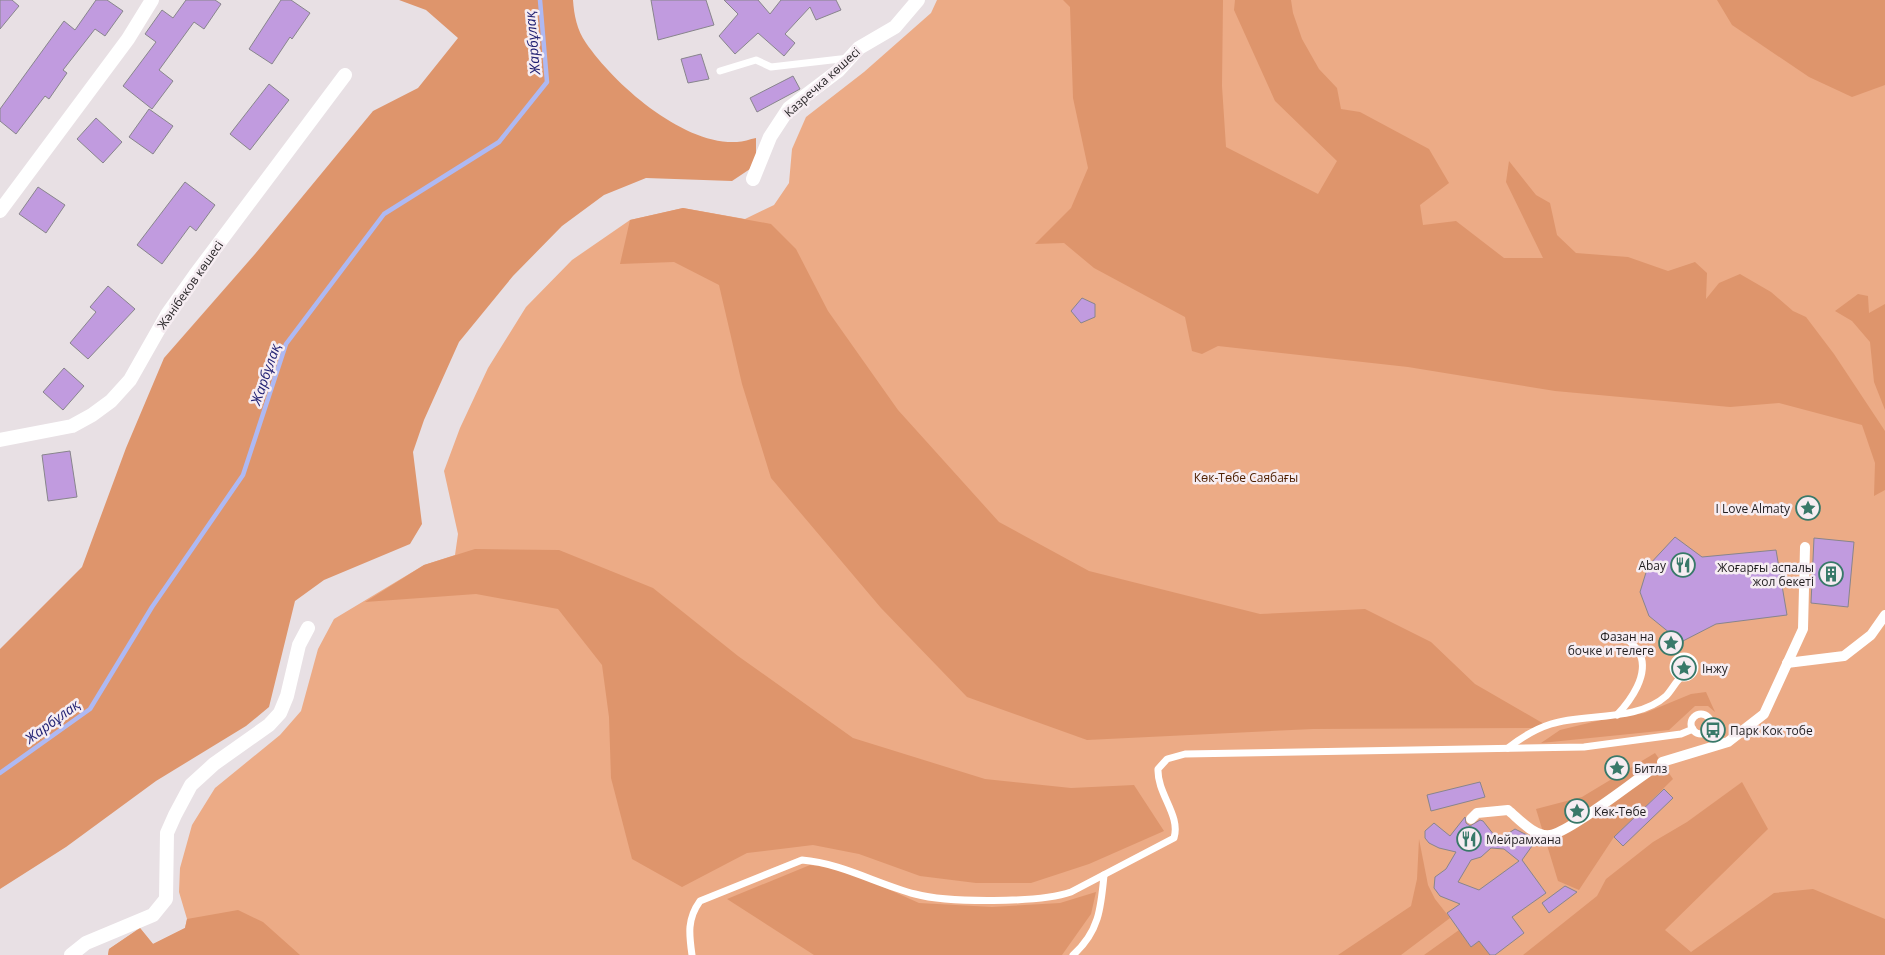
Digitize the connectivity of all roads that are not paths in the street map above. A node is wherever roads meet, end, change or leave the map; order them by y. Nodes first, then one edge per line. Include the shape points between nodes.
1 (152, 0) edge
2 (918, 0) edge
3 (849, 58) junction
4 (720, 71) dead end
5 (345, 75) dead end
6 (753, 179) dead end
7 (0, 211) edge
8 (0, 440) edge
9 (1805, 547) dead end
10 (1885, 615) edge
11 (308, 628) dead end
12 (1627, 639) dead end
13 (1787, 663) junction
14 (1680, 678) dead end
15 (1617, 715) junction
16 (1693, 729) dead end
17 (1508, 748) junction
18 (1662, 762) dead end
19 (1648, 772) dead end
20 (1472, 819) dead end
21 (1104, 875) junction
22 (71, 955) edge
23 (692, 955) edge
24 (1073, 955) edge

1 - 7 street via 128,39
2 - 3 street, Казречка көшесі via 895,27 859,48
3 - 4 lane via 771,67 756,60
3 - 6 street, Казречка көшесі via 838,71 789,108 770,137
5 - 8 street, Жәнібеков көшесі via 174,305 130,380 117,394 92,415 72,426
9 - 13 street via 1803,629
10 - 13 street via 1871,636 1844,656
11 - 22 street via 299,645 280,713 191,785 175,814 167,833 166,899 153,915 86,943
12 - 15 lane via 1640,652 1640,680 1630,702
13 - 18 street via 1764,714 1728,742
14 - 15 lane via 1667,696 1654,704
15 - 17 lane via 1552,723 1527,733
16 - 17 lane via 1681,734 1584,747
17 - 21 lane via 1205,753 1167,759 1158,769 1158,782 1177,827 1174,838
19 - 20 street via 1575,823 1550,835 1535,832 1508,810 1477,813
21 - 23 lane via 1060,896 961,899 917,895 834,866 802,860 700,901 691,913 688,931
21 - 24 lane via 1100,913 1086,944

